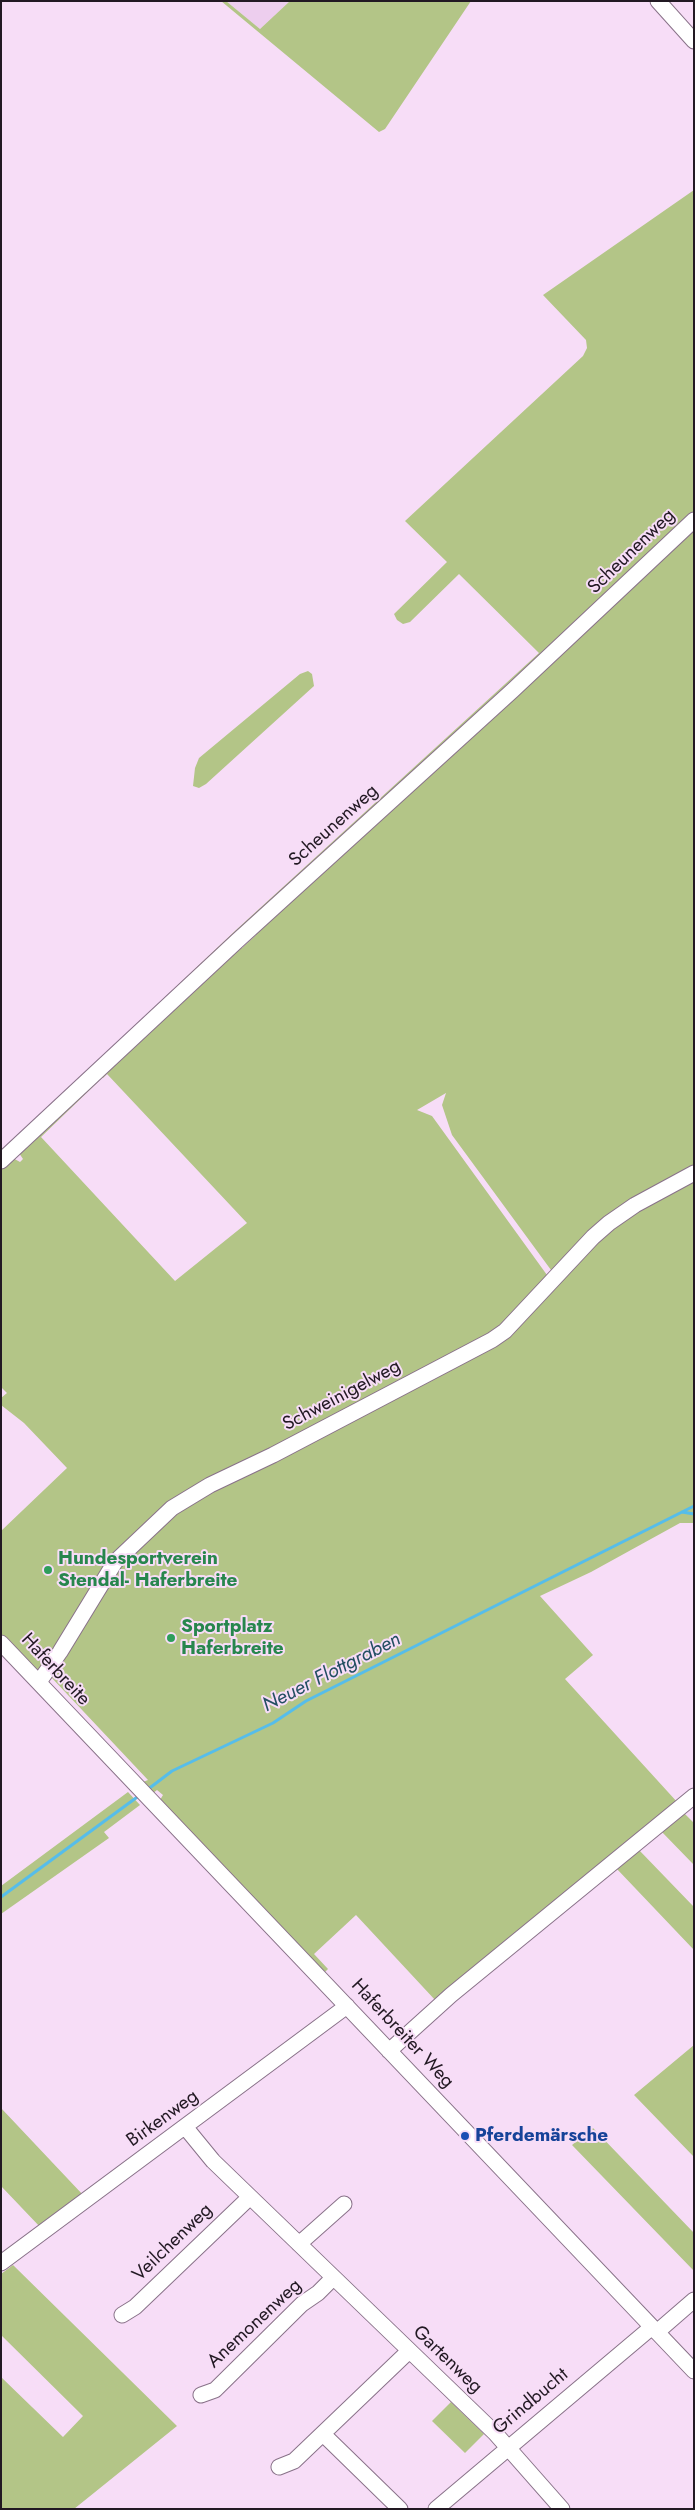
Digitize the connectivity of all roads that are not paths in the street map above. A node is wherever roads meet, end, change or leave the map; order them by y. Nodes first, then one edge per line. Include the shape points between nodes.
1 (658, 1) edge
2 (694, 41) edge
3 (694, 520) edge
4 (1, 1161) edge
5 (694, 1174) edge
6 (1, 1643) edge
7 (39, 1682) junction
8 (80, 1726) joint
9 (694, 1796) edge
10 (347, 2006) junction
11 (389, 2051) junction
12 (186, 2128) junction
13 (250, 2197) junction
14 (344, 2204) dead end
15 (299, 2244) junction
16 (1, 2263) edge
17 (333, 2278) junction
18 (694, 2300) edge
19 (122, 2315) dead end
20 (654, 2330) junction
21 (409, 2351) junction
22 (694, 2371) edge
23 (201, 2394) dead end
24 (322, 2434) junction
25 (508, 2448) junction
26 (279, 2466) dead end
27 (400, 2509) edge
28 (436, 2509) edge
29 (562, 2509) edge

1 - 2 street
3 - 4 street, Scheunenweg
5 - 7 street, Schweinigelweg via 635,1205 609,1223 505,1331 492,1340 273,1455 203,1488 172,1508 114,1562
6 - 7 street, Haferbreite
7 - 8 street, Haferbreite
8 - 10 street, Haferbreiter Weg
9 - 11 street via 458,1989
10 - 11 street, Haferbreiter Weg
10 - 12 street, Birkenweg
11 - 20 street, Haferbreiter Weg
12 - 13 street, Gartenweg via 208,2156
12 - 16 street, Birkenweg
13 - 15 street, Gartenweg
13 - 19 street, Veilchenweg via 135,2308
14 - 15 street
15 - 17 street, Gartenweg
17 - 21 street, Gartenweg
17 - 23 street, Anemonenweg via 214,2390
18 - 20 street, Grindbucht
20 - 22 street, Haferbreiter Weg
20 - 25 street, Grindbucht
21 - 24 street
21 - 25 street, Gartenweg
24 - 26 street via 294,2461
24 - 27 street
25 - 28 street, Grindbucht
25 - 29 street, Gartenweg

